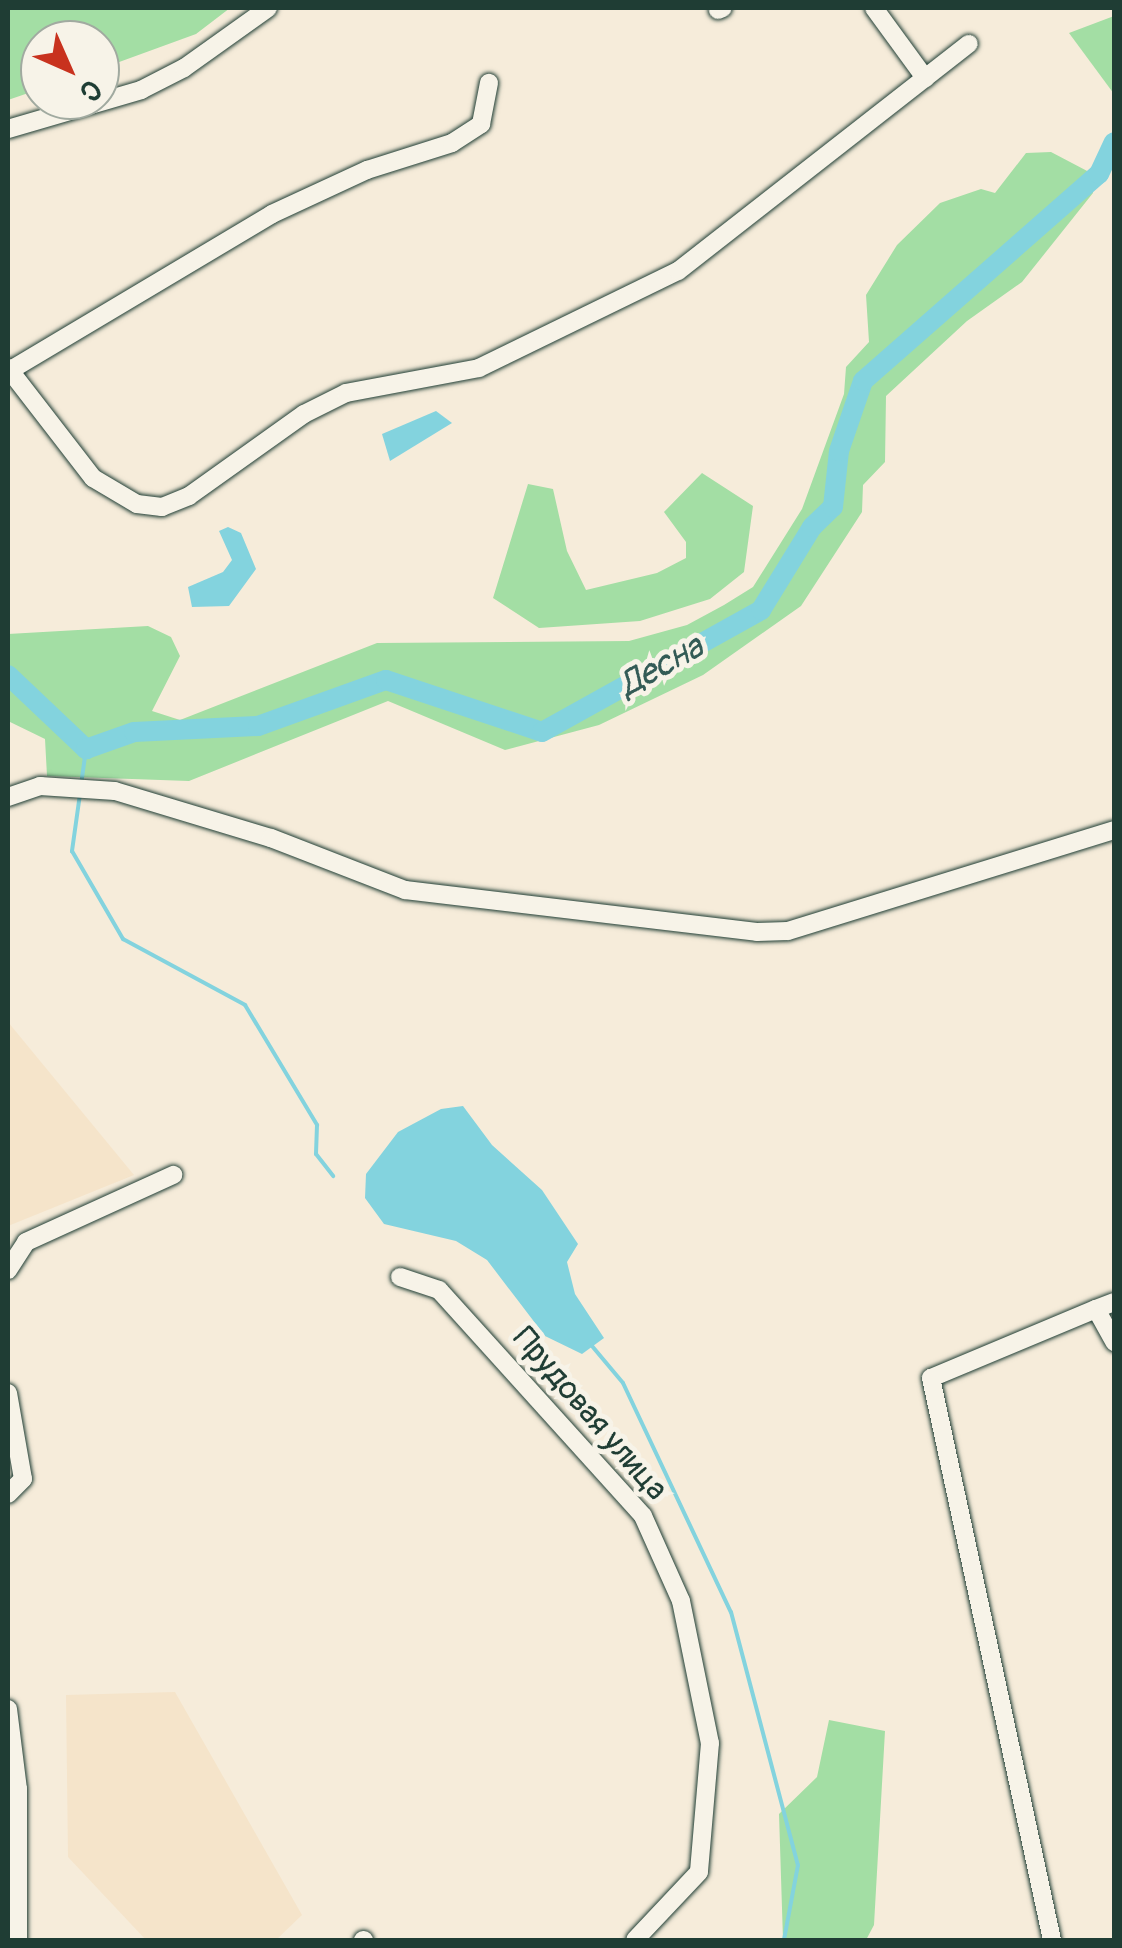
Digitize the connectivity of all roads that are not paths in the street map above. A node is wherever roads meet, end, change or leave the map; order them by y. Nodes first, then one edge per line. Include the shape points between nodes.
1 (268, 8) edge
2 (874, 8) edge
3 (969, 44) dead end
4 (925, 78) junction
5 (489, 82) dead end
6 (8, 129) edge
7 (8, 369) edge
8 (8, 797) edge
9 (1114, 830) edge
10 (174, 1175) dead end
11 (8, 1270) edge
12 (400, 1277) dead end
13 (1114, 1302) edge
14 (1096, 1309) junction
15 (1114, 1342) edge
16 (8, 1393) edge
17 (8, 1494) edge
18 (8, 1709) edge
19 (12, 1787) edge
20 (18, 1940) edge
21 (635, 1940) edge
22 (1052, 1940) edge

1 - 6 street via 141,90
2 - 4 street
3 - 4 street
4 - 7 street via 678,270 478,368 346,393 162,507 138,504 93,478
5 - 7 street via 481,124 452,144 367,170 272,214
8 - 9 street via 40,786 114,791 272,838 405,890 757,932 788,932
10 - 11 street via 26,1242
12 - 21 street, Прудовая улица via 439,1290 643,1516 681,1601 710,1743 699,1872
13 - 14 street
14 - 15 street
14 - 22 street via 930,1378
16 - 17 street via 22,1460 22,1479
18 - 19 street
19 - 20 street

